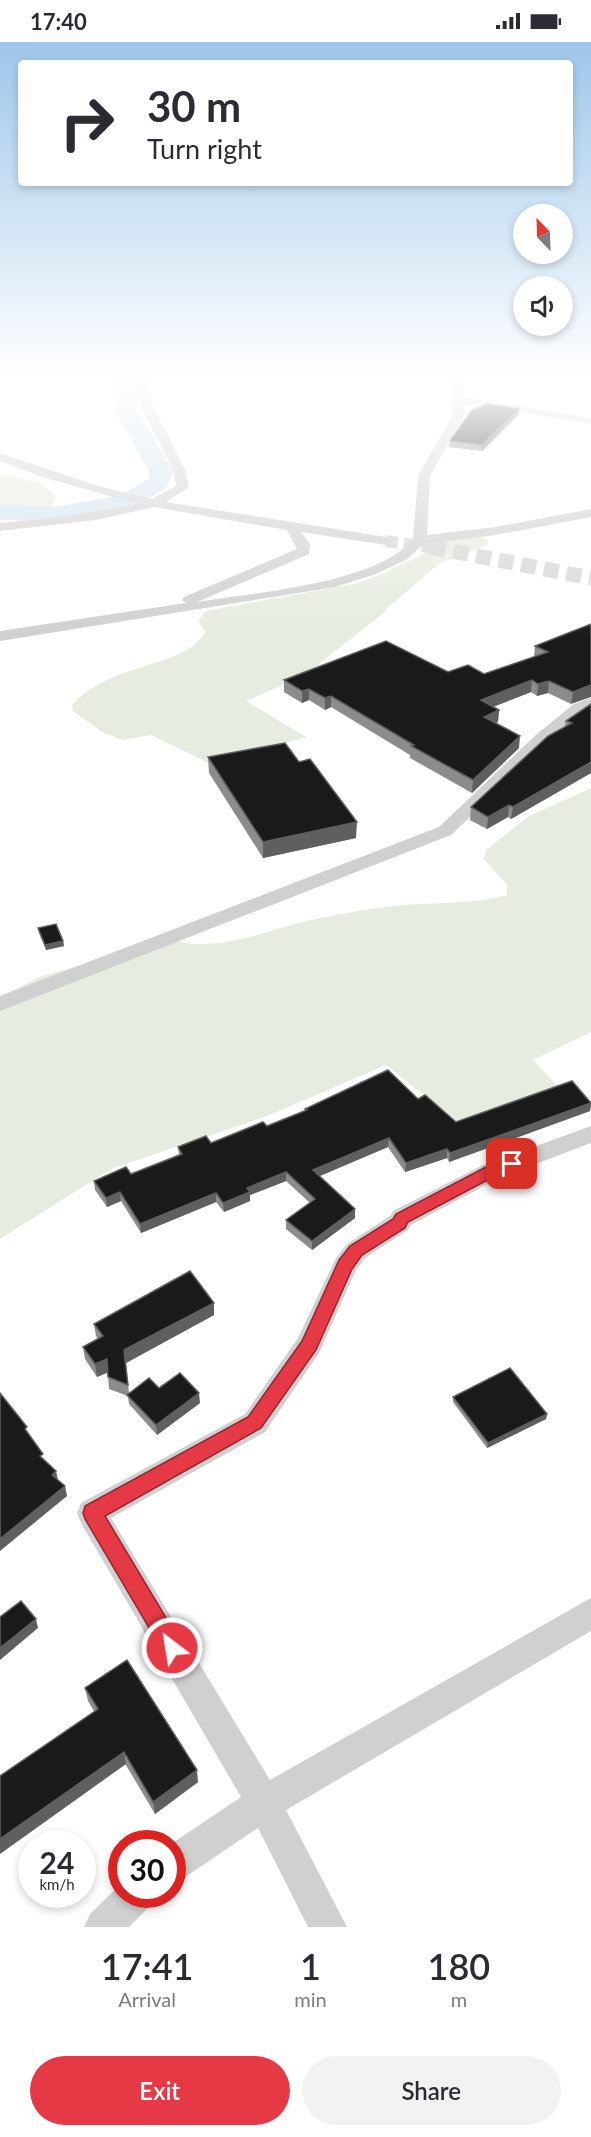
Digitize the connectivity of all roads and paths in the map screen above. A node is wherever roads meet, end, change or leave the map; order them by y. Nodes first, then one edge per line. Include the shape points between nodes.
1 (8, 460) edge
2 (174, 460) edge
3 (433, 460) edge
4 (151, 503) junction
5 (591, 513) edge
6 (0, 527) edge
7 (298, 528) junction
8 (420, 540) junction
9 (386, 541) tunnel mouth
10 (176, 608) junction
11 (0, 636) edge
12 (591, 703) edge
13 (0, 1004) edge
14 (586, 1143) edge
15 (591, 1613) edge
16 (264, 1803) junction
17 (186, 1855) edge
18 (122, 1908) edge
19 (103, 1927) edge
20 (328, 1927) edge

1 - 4 street via 102,492
2 - 4 street via 183,487 174,495
3 - 8 street via 424,476
4 - 6 street via 91,517
4 - 7 street
5 - 8 street
7 - 9 street
7 - 10 street via 293,531 304,551
8 - 10 street via 401,557 335,583
10 - 11 street
12 - 13 street via 580,707 543,738 445,831
14 - 16 street via 490,1172 402,1218 356,1251 345,1265 309,1345 255,1423 92,1513
15 - 16 street
16 - 17 street
16 - 20 street
18 - 19 street

